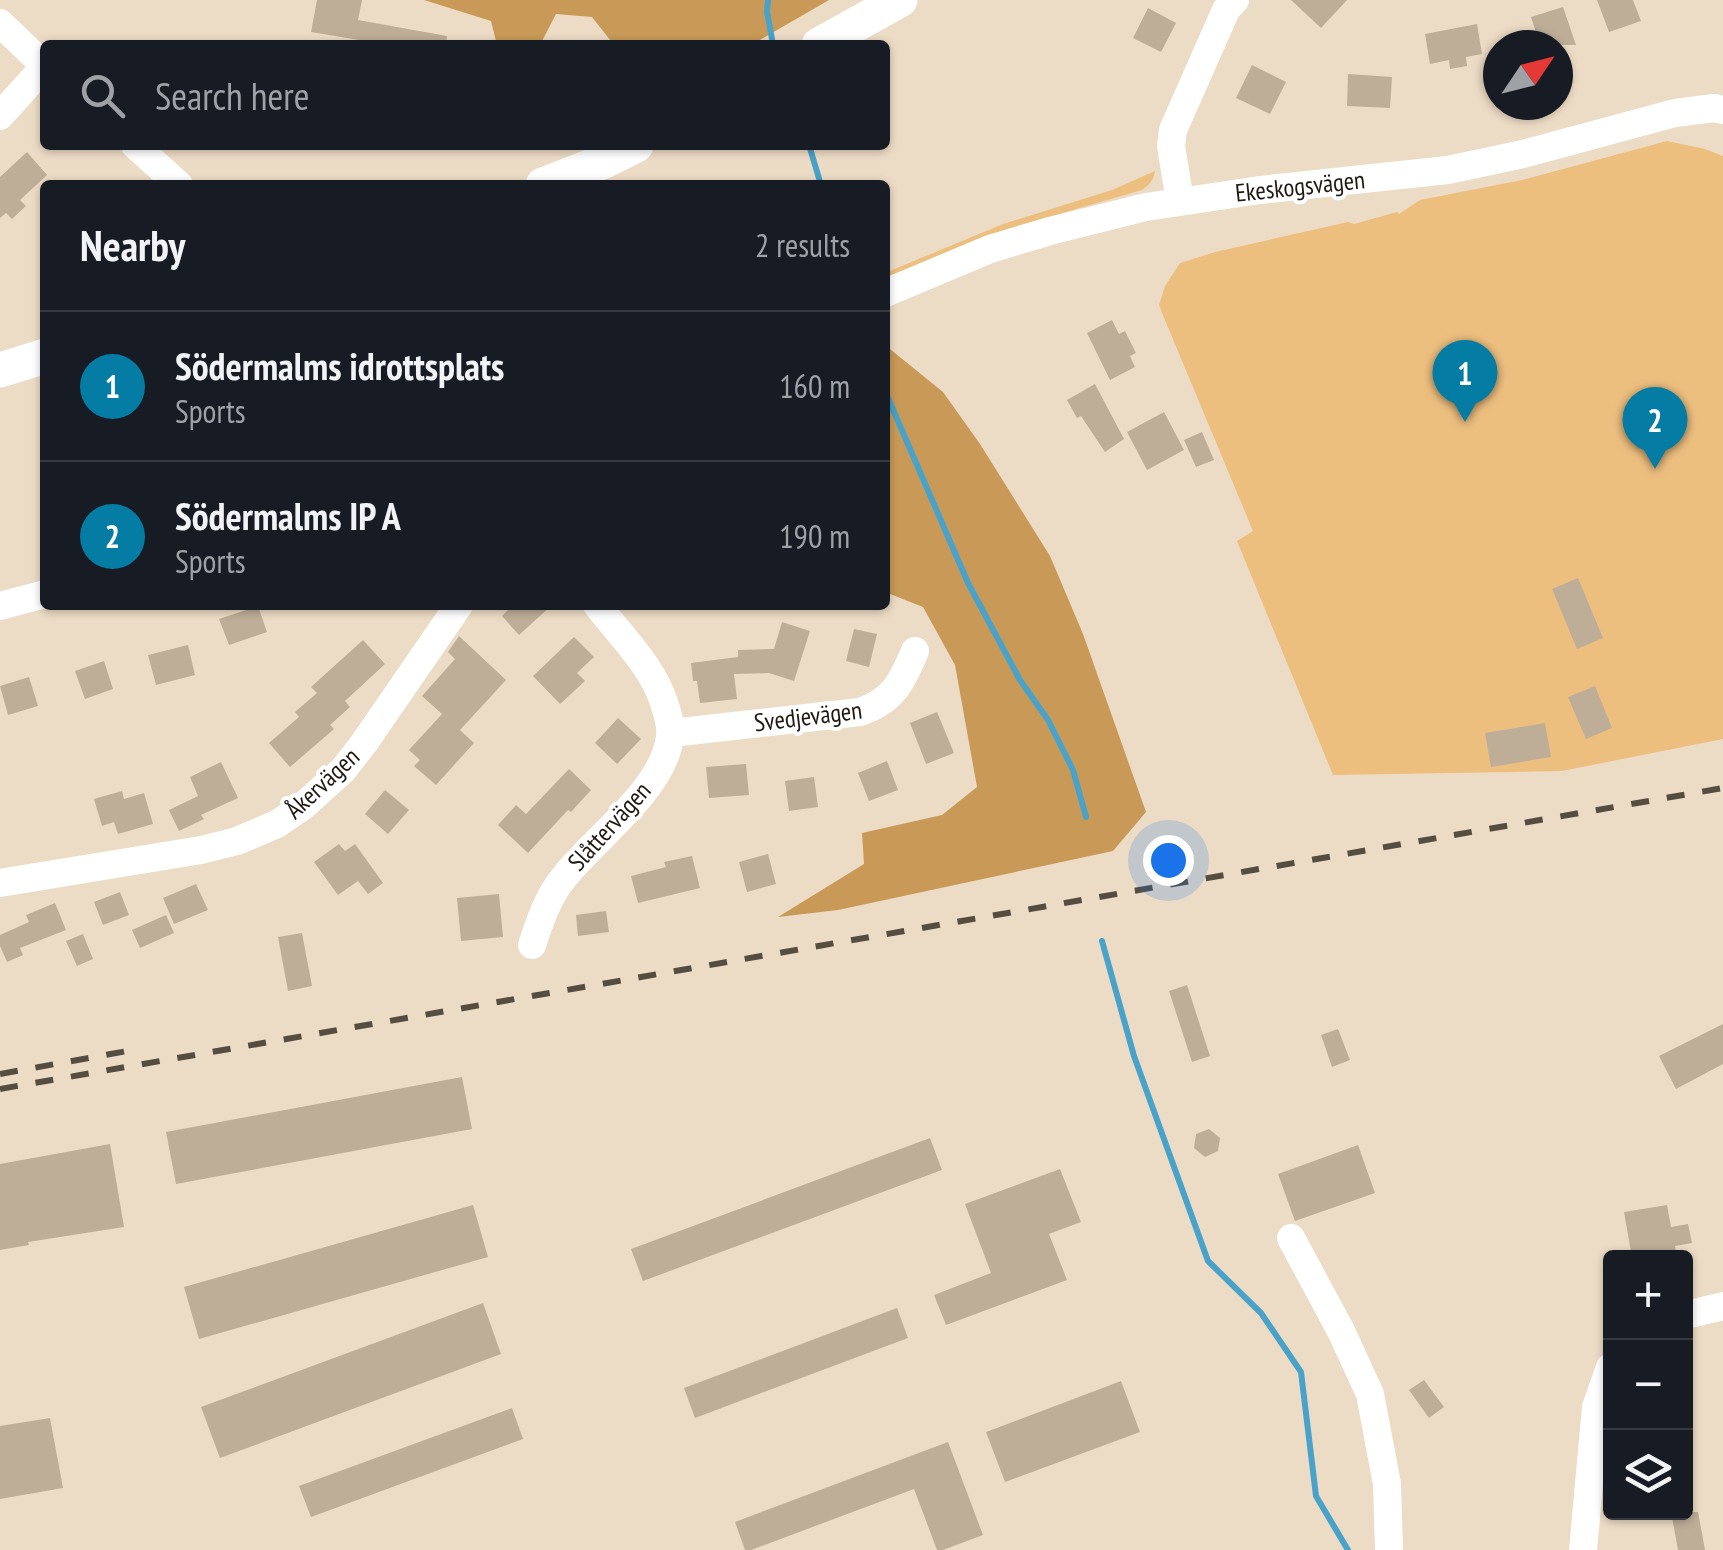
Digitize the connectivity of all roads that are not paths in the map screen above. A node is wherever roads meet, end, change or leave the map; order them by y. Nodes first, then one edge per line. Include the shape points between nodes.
1 (900, 0) edge
2 (1236, 0) edge
3 (0, 23) edge
4 (829, 40) edge
5 (40, 61) edge
6 (40, 72) edge
7 (1723, 110) edge
8 (0, 116) edge
9 (140, 150) edge
10 (626, 150) edge
11 (174, 180) edge
12 (557, 180) edge
13 (1180, 201) junction
14 (890, 291) edge
15 (40, 358) edge
16 (0, 370) edge
17 (40, 595) edge
18 (0, 606) edge
19 (456, 610) edge
20 (601, 610) edge
21 (914, 651) dead end
22 (671, 732) junction
23 (0, 883) edge
24 (532, 946) dead end
25 (1292, 1238) dead end
26 (1723, 1306) edge
27 (1693, 1313) edge
28 (1603, 1387) edge
29 (1389, 1550) edge
30 (1584, 1550) edge

1 - 4 main road
2 - 13 street via 1222,17 1173,130
3 - 5 street
6 - 8 street
7 - 13 street, Ekeskogsvägen via 1676,114 1448,170
9 - 11 street
10 - 12 main road
13 - 14 street, Ekeskogsvägen via 990,249
15 - 16 main road
17 - 18 street
19 - 23 street, Åkervägen via 350,761 277,824 219,846
20 - 22 street via 650,673
21 - 22 street, Svedjevägen via 895,690 881,705 860,712
22 - 24 street, Slåttervägen via 647,786 555,891
25 - 29 street via 1370,1394 1387,1484
26 - 27 street
28 - 30 street

